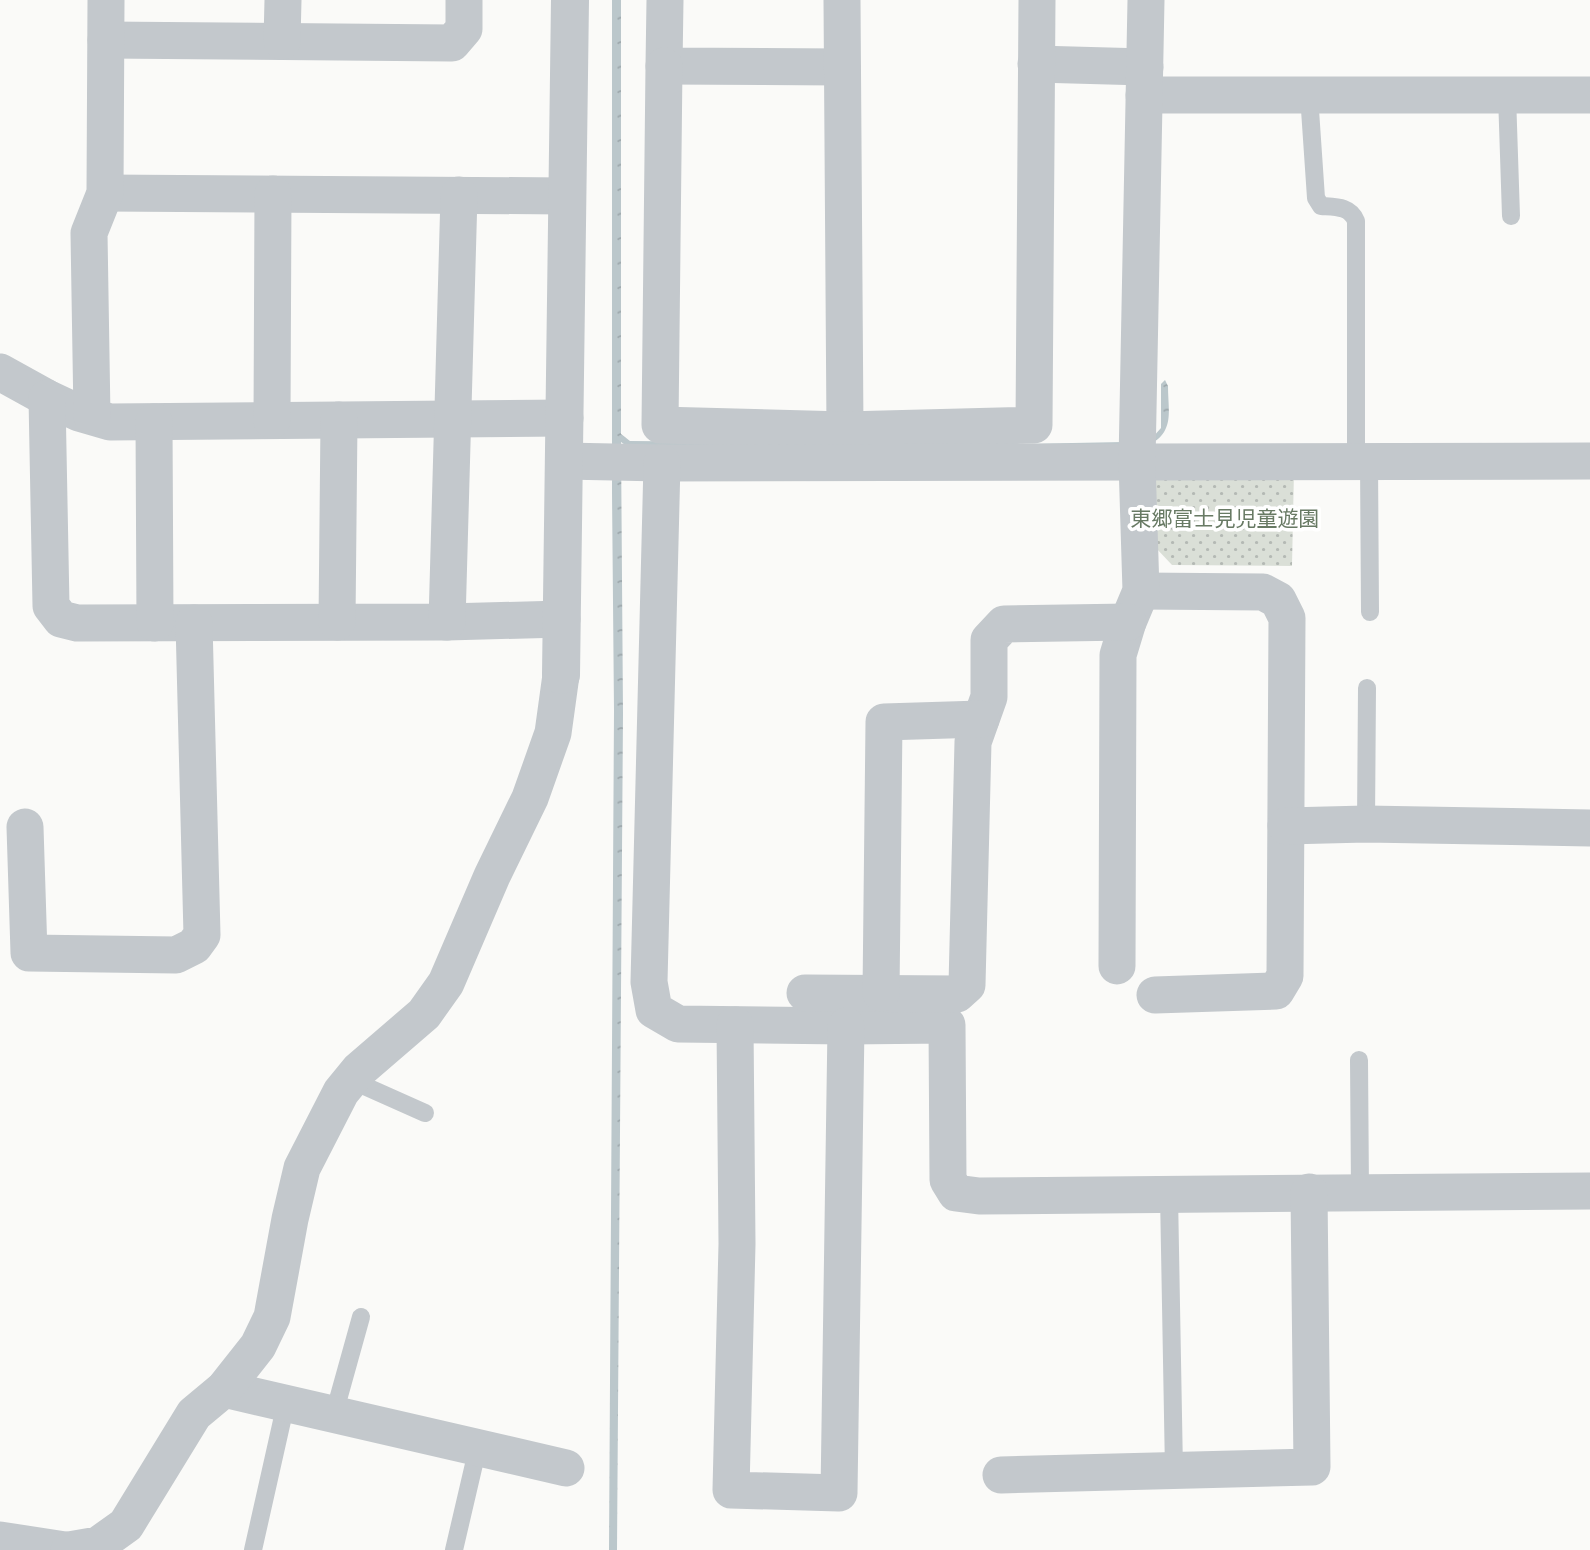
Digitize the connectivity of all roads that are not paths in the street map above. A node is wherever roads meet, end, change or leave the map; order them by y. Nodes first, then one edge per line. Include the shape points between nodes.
1 (106, 0) edge
2 (283, 0) edge
3 (464, 0) edge
4 (570, 0) edge
5 (665, 0) edge
6 (842, 0) edge
7 (1037, 0) edge
8 (1146, 0) edge
9 (106, 40) junction
10 (282, 41) junction
11 (1036, 64) junction
12 (664, 66) junction
13 (842, 67) junction
14 (1145, 81) junction
15 (1309, 95) junction
16 (1507, 95) junction
17 (1590, 95) edge
18 (105, 193) junction
19 (273, 194) junction
20 (459, 195) junction
21 (567, 196) junction
22 (1511, 216) dead end
23 (0, 372) edge
24 (47, 398) junction
25 (92, 416) junction
26 (565, 418) junction
27 (452, 419) junction
28 (272, 420) junction
29 (339, 420) junction
30 (154, 422) junction
31 (845, 430) junction
32 (564, 461) junction
33 (1363, 461) junction
34 (1590, 461) edge
35 (1137, 462) junction
36 (662, 463) junction
37 (1135, 606) junction
38 (1370, 612) dead end
39 (562, 619) junction
40 (337, 622) junction
41 (447, 622) junction
42 (155, 623) junction
43 (194, 623) junction
44 (561, 675) joint
45 (1367, 688) dead end
46 (981, 719) junction
47 (1366, 824) junction
48 (1286, 826) junction
49 (25, 827) dead end
50 (1590, 828) edge
51 (1117, 967) dead end
52 (805, 993) dead end
53 (881, 993) junction
54 (1155, 995) dead end
55 (735, 1024) junction
56 (846, 1026) junction
57 (1359, 1060) dead end
58 (351, 1080) junction
59 (425, 1113) dead end
60 (1590, 1191) edge
61 (1309, 1192) junction
62 (1360, 1192) junction
63 (1169, 1194) junction
64 (361, 1317) dead end
65 (224, 1389) junction
66 (286, 1403) junction
67 (334, 1414) junction
68 (478, 1447) junction
69 (566, 1468) dead end
70 (1174, 1471) junction
71 (1001, 1475) dead end
72 (0, 1540) edge
73 (67, 1550) edge
74 (253, 1550) edge
75 (454, 1550) edge

1 - 9 street
2 - 10 street
3 - 10 street via 464,29 452,43
4 - 21 street
5 - 12 street
6 - 13 street
7 - 11 street
8 - 14 street
9 - 10 street
9 - 18 street
11 - 14 street
11 - 31 street via 1034,425
12 - 13 street
12 - 31 street via 660,425
13 - 31 street
14 - 15 street
14 - 35 street
15 - 16 street
15 - 33 lane via 1316,198 1321,206 1352,213 1356,221
16 - 17 street
16 - 22 lane
18 - 19 street
18 - 25 street via 89,233
19 - 20 street
19 - 28 street
20 - 21 street
20 - 27 street
21 - 26 street
23 - 24 street
24 - 25 street
24 - 42 street via 51,606 61,619 77,623
25 - 30 street via 110,422
26 - 27 street
26 - 32 street
27 - 29 street
27 - 41 street
28 - 29 street
28 - 30 street
29 - 40 street
30 - 42 street
32 - 36 street
32 - 39 street
33 - 34 street
33 - 35 street
33 - 38 lane
35 - 36 street
35 - 37 street
36 - 55 street via 650,998 653,1010 678,1024
37 - 46 street via 1004,624 989,640 989,696
37 - 48 street via 1263,592 1278,600 1287,618
37 - 51 street via 1118,655
39 - 41 street
39 - 44 street
40 - 41 street
40 - 43 street
42 - 43 street
43 - 49 street via 202,935 194,946 176,955 29,953
44 - 58 street via 553,733 530,798 446,983 424,1014
45 - 47 lane
46 - 53 street via 973,742 967,985 957,994
46 - 53 street via 884,722
47 - 48 street
47 - 50 street
48 - 54 street via 1285,976 1276,991
52 - 53 street
55 - 56 street
55 - 56 street via 737,1244 731,1490 839,1493
56 - 63 street via 947,1025 948,1180 956,1193
57 - 62 lane
58 - 59 lane
58 - 65 street via 302,1168 272,1317 258,1346
60 - 62 street
61 - 62 street
61 - 63 street
61 - 70 street via 1312,1467
63 - 70 lane
64 - 67 lane
65 - 66 street
65 - 73 street via 194,1414 126,1525 98,1545
66 - 67 street
66 - 74 lane
67 - 68 street
68 - 69 street
68 - 75 lane
70 - 71 street
72 - 73 street

